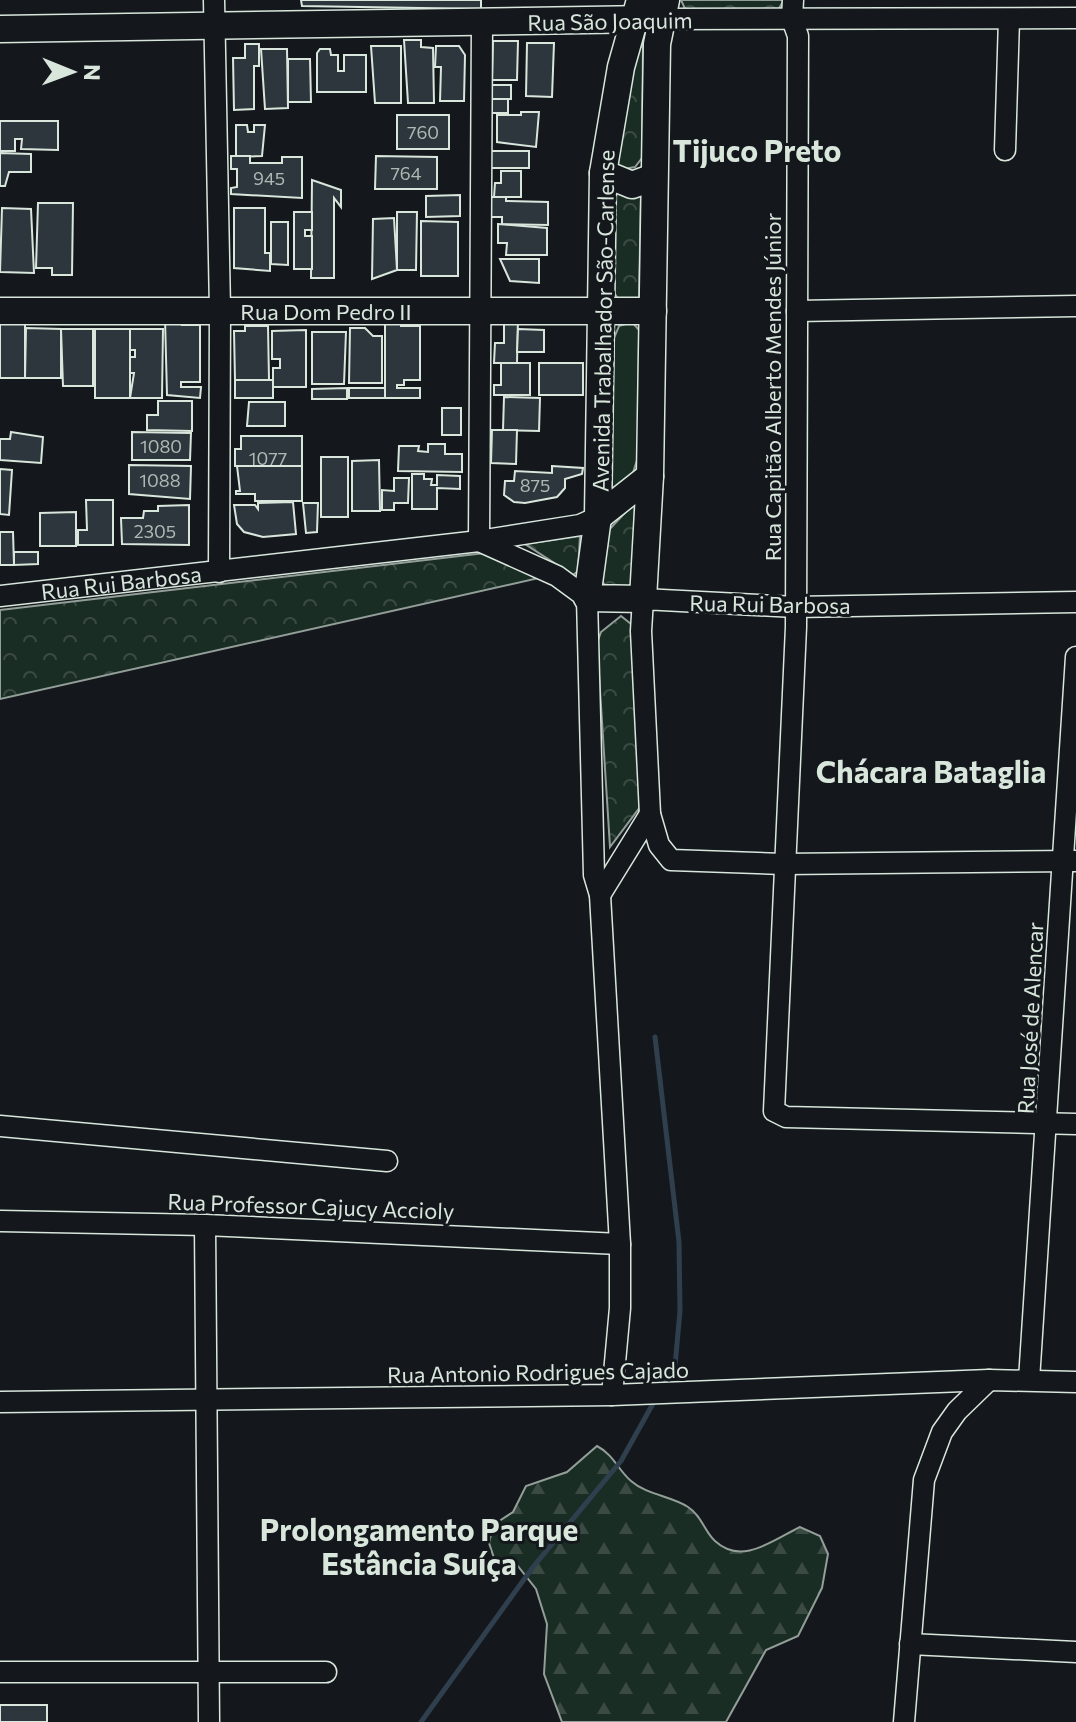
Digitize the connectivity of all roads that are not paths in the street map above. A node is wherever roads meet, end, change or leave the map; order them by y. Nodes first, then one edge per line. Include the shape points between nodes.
1 (214, 0) edge
2 (595, 9) edge
3 (637, 9) edge
4 (663, 9) edge
5 (793, 10) edge
6 (1076, 18) edge
7 (1009, 19) junction
8 (482, 23) junction
9 (215, 27) junction
10 (0, 29) edge
11 (621, 67) junction
12 (1005, 150) dead end
13 (603, 173) junction
14 (654, 177) junction
15 (1076, 306) edge
16 (220, 310) junction
17 (0, 311) edge
18 (480, 311) junction
19 (653, 311) junction
20 (797, 311) junction
21 (603, 312) junction
22 (650, 476) junction
23 (598, 517) junction
24 (479, 541) junction
25 (219, 572) junction
26 (0, 596) edge
27 (587, 598) junction
28 (643, 599) junction
29 (1076, 602) edge
30 (795, 607) junction
31 (1076, 657) edge
32 (650, 814) junction
33 (1070, 861) edge
34 (783, 864) junction
35 (600, 895) junction
36 (1048, 1124) junction
37 (1076, 1124) edge
38 (0, 1126) edge
39 (387, 1161) dead end
40 (0, 1221) edge
41 (205, 1225) junction
42 (620, 1244) junction
43 (989, 1380) junction
44 (1029, 1380) junction
45 (1076, 1382) edge
46 (618, 1395) junction
47 (0, 1402) edge
48 (207, 1402) junction
49 (910, 1644) junction
50 (1076, 1652) edge
51 (209, 1670) junction
52 (0, 1672) edge
53 (326, 1672) dead end
54 (209, 1722) edge
55 (904, 1722) edge

1 - 9 street
2 - 3 main road, Rua São Joaquim
2 - 8 main road, Rua São Joaquim
2 - 11 main road
3 - 4 main road, Rua São Joaquim
3 - 11 main road, Avenida Trabalhador São-Carlense
4 - 5 street, Rua São Joaquim
4 - 14 main road via 657,44
5 - 7 street, Rua São Joaquim
5 - 20 street, Rua Capitão Alberto Mendes Júnior via 798,36
6 - 7 street, Rua São Joaquim
7 - 12 street
8 - 9 main road, Rua São Joaquim
8 - 18 street
9 - 10 main road, Rua São Joaquim
9 - 16 street
11 - 13 main road, Avenida Trabalhador São-Carlense
13 - 14 main road via 632,185
13 - 21 main road, Avenida Trabalhador São-Carlense
14 - 19 main road
15 - 20 street
16 - 17 main road, Rua Dom Pedro II
16 - 18 main road, Rua Dom Pedro II
16 - 25 street
18 - 21 main road, Rua Dom Pedro II
18 - 24 street
19 - 21 main road, Rua Dom Pedro II
19 - 22 main road
20 - 30 street, Rua Capitão Alberto Mendes Júnior
21 - 23 main road, Avenida Trabalhador São-Carlense
22 - 23 main road
22 - 28 main road
23 - 24 street, Rua Rui Barbosa via 580,525
23 - 27 main road, Avenida Trabalhador São-Carlense
24 - 25 street, Rua Rui Barbosa
24 - 27 street via 557,576
25 - 26 street, Rua Rui Barbosa
27 - 28 main road, Rua Rui Barbosa
27 - 35 street via 594,875
28 - 30 street, Rua Rui Barbosa
28 - 32 street
29 - 30 street, Rua Rui Barbosa
30 - 34 street, Rua Capitão Alberto Mendes Júnior
31 - 33 street, Rua José de Alencar
32 - 34 street via 659,845 671,860
32 - 35 street
33 - 34 street
33 - 36 street, Rua José de Alencar
34 - 36 street, Rua Capitão Alberto Mendes Júnior via 774,1111 786,1117
35 - 42 street
36 - 37 street
36 - 44 street, Rua José de Alencar
38 - 39 street
40 - 41 street, Rua Professor Cajucy Accioly
41 - 42 street, Rua Professor Cajucy Accioly
41 - 48 street
42 - 46 street
43 - 44 street, Rua Antonio Rodrigues Cajado
43 - 46 street, Rua Antonio Rodrigues Cajado
43 - 49 street via 957,1411 931,1456 924,1480
44 - 45 street, Rua Antonio Rodrigues Cajado
46 - 48 street, Rua Antonio Rodrigues Cajado
47 - 48 street, Rua Antonio Rodrigues Cajado
48 - 51 street
49 - 50 street
49 - 55 street
51 - 52 street
51 - 53 street
51 - 54 street

